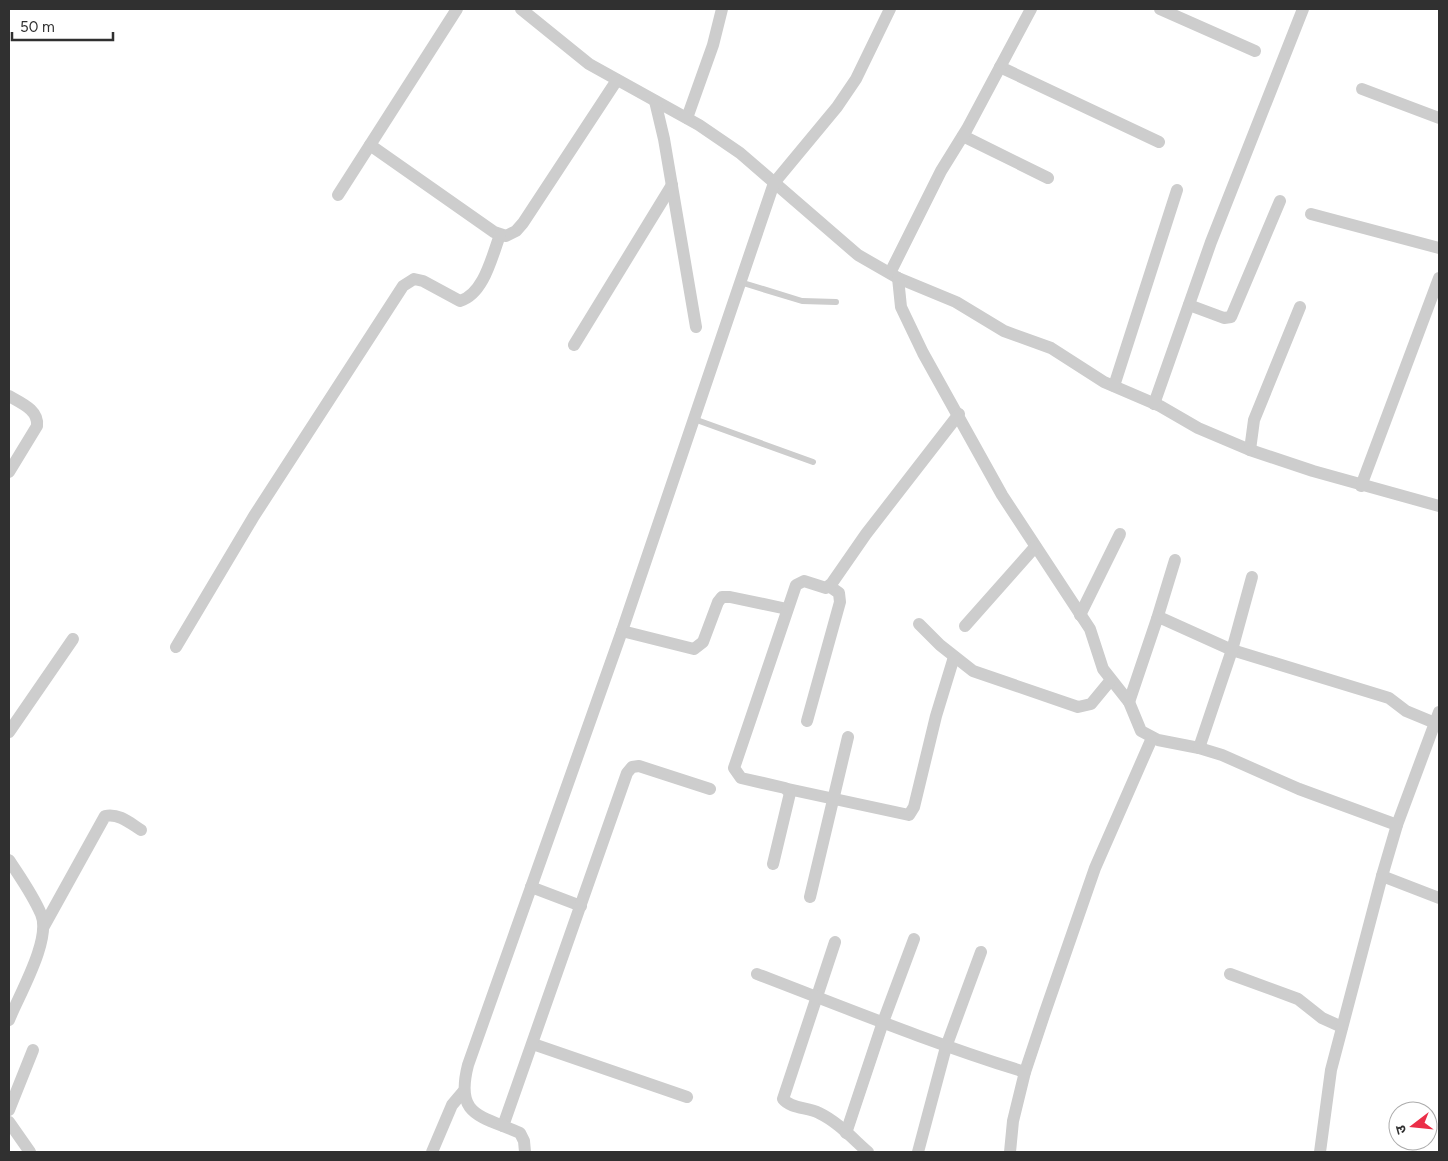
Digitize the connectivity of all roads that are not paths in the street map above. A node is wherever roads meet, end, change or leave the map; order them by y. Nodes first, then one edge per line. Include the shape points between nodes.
1 (457, 9) edge
2 (521, 9) edge
3 (722, 9) edge
4 (890, 9) edge
5 (1031, 9) edge
6 (1160, 9) edge
7 (1303, 9) edge
8 (1255, 51) dead end
9 (1000, 67) junction
10 (617, 80) junction
11 (1362, 89) dead end
12 (655, 101) junction
13 (677, 113) junction
14 (1439, 118) edge
15 (963, 136) junction
16 (1159, 142) dead end
17 (370, 145) junction
18 (1048, 178) dead end
19 (774, 182) junction
20 (672, 185) junction
21 (1177, 190) dead end
22 (338, 195) dead end
23 (1280, 200) dead end
24 (1311, 214) dead end
25 (500, 235) junction
26 (1439, 248) edge
27 (894, 276) junction
28 (1439, 278) edge
29 (740, 282) junction
30 (836, 302) dead end
31 (1189, 305) junction
32 (1300, 308) dead end
33 (696, 327) dead end
34 (574, 345) dead end
35 (1114, 386) junction
36 (9, 396) edge
37 (1154, 404) junction
38 (959, 414) junction
39 (694, 419) junction
40 (1250, 450) junction
41 (13, 457) edge
42 (813, 462) dead end
43 (9, 472) edge
44 (1361, 486) junction
45 (1439, 506) edge
46 (1120, 534) dead end
47 (1035, 546) junction
48 (1175, 560) dead end
49 (1252, 576) dead end
50 (830, 586) junction
51 (787, 609) junction
52 (1080, 615) junction
53 (1156, 619) junction
54 (919, 624) dead end
55 (965, 626) dead end
56 (622, 631) junction
57 (72, 639) dead end
58 (176, 647) dead end
59 (1232, 650) junction
60 (954, 656) junction
61 (1110, 681) junction
62 (1129, 702) junction
63 (1438, 716) edge
64 (807, 721) dead end
65 (9, 732) edge
66 (848, 737) dead end
67 (1152, 738) junction
68 (1199, 748) junction
69 (788, 789) junction
70 (710, 790) dead end
71 (832, 799) junction
72 (1397, 825) junction
73 (142, 830) dead end
74 (9, 860) edge
75 (773, 864) dead end
76 (1382, 876) junction
77 (531, 887) junction
78 (810, 897) dead end
79 (1439, 898) edge
80 (581, 906) junction
81 (44, 926) junction
82 (914, 940) dead end
83 (835, 942) dead end
84 (981, 952) dead end
85 (757, 974) dead end
86 (1230, 974) dead end
87 (816, 997) junction
88 (9, 1020) edge
89 (883, 1022) junction
90 (1342, 1027) junction
91 (533, 1044) junction
92 (946, 1047) junction
93 (33, 1050) dead end
94 (1025, 1072) junction
95 (463, 1092) junction
96 (687, 1097) dead end
97 (9, 1110) edge
98 (9, 1122) edge
99 (503, 1126) junction
100 (846, 1133) junction
101 (30, 1152) edge
102 (432, 1152) edge
103 (524, 1152) edge
104 (868, 1152) edge
105 (918, 1152) edge
106 (1010, 1152) edge
107 (1320, 1152) edge

1 - 17 street
2 - 10 street via 589,64
3 - 13 street via 713,45
4 - 19 street via 856,79 837,107
5 - 9 street
6 - 8 street
7 - 31 street
9 - 15 street
9 - 16 street
10 - 12 street
10 - 25 street via 523,223 516,231
11 - 14 street
12 - 13 street
12 - 20 street
13 - 19 street via 740,153
15 - 18 street
15 - 27 street via 941,171
17 - 22 street
17 - 25 street
19 - 27 street via 858,255
19 - 29 street
20 - 33 street
20 - 34 street
21 - 35 street
23 - 31 street via 1232,317 1224,318
24 - 26 street
25 - 58 street via 482,279 467,299 460,301 414,279 402,286 254,516
27 - 35 street via 956,302 1004,331 1051,348
27 - 38 street via 900,307
28 - 44 street
29 - 30 lane via 802,301
29 - 39 street
31 - 37 street
32 - 40 street via 1254,420
35 - 37 street
36 - 41 street via 36,414 38,419 37,426
37 - 40 street via 1198,428
38 - 47 street via 998,487
38 - 50 street
39 - 42 lane
39 - 56 street
40 - 44 street
41 - 43 street
44 - 45 street
46 - 52 street
47 - 52 street
47 - 55 street
48 - 53 street
49 - 59 street
50 - 51 street via 823,588 801,581 796,585
50 - 64 street via 839,593 840,602
51 - 56 street via 722,597 703,642 694,649
51 - 69 street via 734,768 741,778
52 - 61 street via 1090,629
53 - 59 street via 1166,619
53 - 62 street
54 - 60 street
56 - 77 street
57 - 65 street
59 - 63 street via 1389,698 1406,711
59 - 68 street
60 - 61 street via 985,676 1078,707 1091,704
60 - 71 street via 912,812 904,815
61 - 62 street
62 - 67 street via 1137,724
63 - 72 street
66 - 71 street
67 - 68 street
67 - 94 street via 1095,868
68 - 72 street
69 - 71 street
69 - 75 street via 790,795
70 - 80 street via 639,766 632,767 627,773
71 - 78 street
72 - 76 street
73 - 81 street via 120,817 105,816
74 - 81 street via 41,914
76 - 79 street
76 - 90 street
77 - 80 street
77 - 95 street via 468,1065
80 - 91 street
81 - 88 street via 36,957
82 - 89 street
83 - 87 street
84 - 92 street
85 - 87 street
86 - 90 street via 1298,999 1322,1018
87 - 89 street
87 - 100 street via 784,1099 789,1104 819,1112
89 - 92 street
89 - 100 street
90 - 107 street via 1331,1070
91 - 96 street
91 - 99 street
92 - 94 street
92 - 105 street
93 - 97 street
94 - 106 street via 1013,1121
95 - 99 street via 466,1104 473,1111
95 - 102 street via 452,1105
98 - 101 street
99 - 103 street via 520,1133
100 - 104 street

